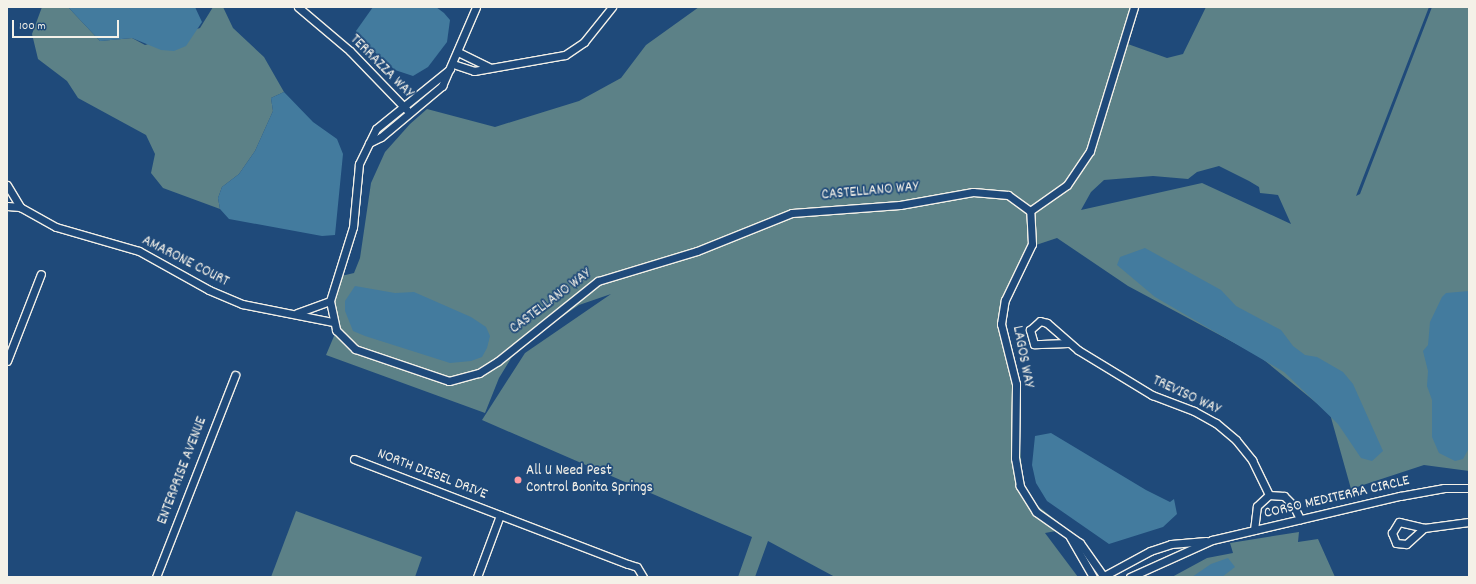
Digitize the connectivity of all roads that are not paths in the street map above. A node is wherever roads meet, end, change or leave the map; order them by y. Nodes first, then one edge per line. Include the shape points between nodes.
1 (298, 7) edge
2 (476, 7) edge
3 (612, 7) edge
4 (1134, 7) edge
5 (458, 52) junction
6 (452, 66) junction
7 (489, 67) junction
8 (404, 107) junction
9 (409, 114) junction
10 (369, 143) junction
11 (7, 185) edge
12 (7, 206) edge
13 (20, 207) junction
14 (1030, 211) junction
15 (40, 274) dead end
16 (330, 301) junction
17 (297, 313) junction
18 (333, 322) junction
19 (1068, 343) junction
20 (7, 361) edge
21 (235, 375) dead end
22 (354, 459) dead end
23 (1469, 488) edge
24 (1269, 495) junction
25 (500, 515) junction
26 (1300, 519) junction
27 (1469, 522) edge
28 (1424, 528) dead end
29 (1254, 530) junction
30 (1070, 537) junction
31 (1212, 540) junction
32 (156, 577) edge
33 (477, 577) edge
34 (643, 577) edge
35 (1093, 577) edge
36 (1103, 577) edge
37 (1130, 577) edge

1 - 8 street, TERRAZZA WAY via 350,51
2 - 5 street, CASTELLANO WAY
3 - 7 street via 584,42 565,55
4 - 14 street via 1090,151 1067,185
5 - 6 street, CASTELLANO WAY
5 - 7 street
6 - 7 street via 474,71
6 - 8 street, CASTELLANO WAY
6 - 9 street, CASTELLANO WAY via 433,96
8 - 9 street, TERRAZZA WAY
8 - 10 street, CASTELLANO WAY via 376,129
9 - 10 street, CASTELLANO WAY
10 - 16 street, CASTELLANO WAY via 359,164 353,227
11 - 13 street
12 - 13 street, AMARONE COURT
13 - 17 street, AMARONE COURT via 56,227 113,242 159,260 226,298 261,309
14 - 18 street, CASTELLANO WAY via 1008,196 973,192 900,205 792,213 697,251 598,281 498,361 479,373 449,381 356,349 343,340
14 - 30 street, LAGOS WAY via 1032,244 1004,300 1001,324 1016,384 1016,474 1026,500 1046,520
15 - 20 street
16 - 17 street
16 - 18 street, CASTELLANO WAY
17 - 18 street via 320,322
19 - 19 street, TREVISO WAY via 1047,323 1040,321 1030,330 1034,344
19 - 24 street, TREVISO WAY via 1152,395 1200,414 1227,432 1259,470
21 - 32 street, ENTERPRISE AVENUE
22 - 25 street, NORTH DIESEL DRIVE
23 - 26 street, CORSO MEDITERRA CIRCLE via 1400,496
24 - 26 street via 1284,496 1293,505
24 - 29 street via 1257,506
25 - 33 street
25 - 34 street, NORTH DIESEL DRIVE via 632,566
26 - 29 street, CORSO MEDITERRA CIRCLE
27 - 28 street
29 - 31 street, CORSO MEDITERRA CIRCLE
30 - 35 street, LAGOS WAY
30 - 36 street, LAGOS WAY via 1080,543
31 - 36 street, CORSO MEDITERRA CIRCLE via 1186,542 1150,551
31 - 37 street, CORSO MEDITERRA CIRCLE

